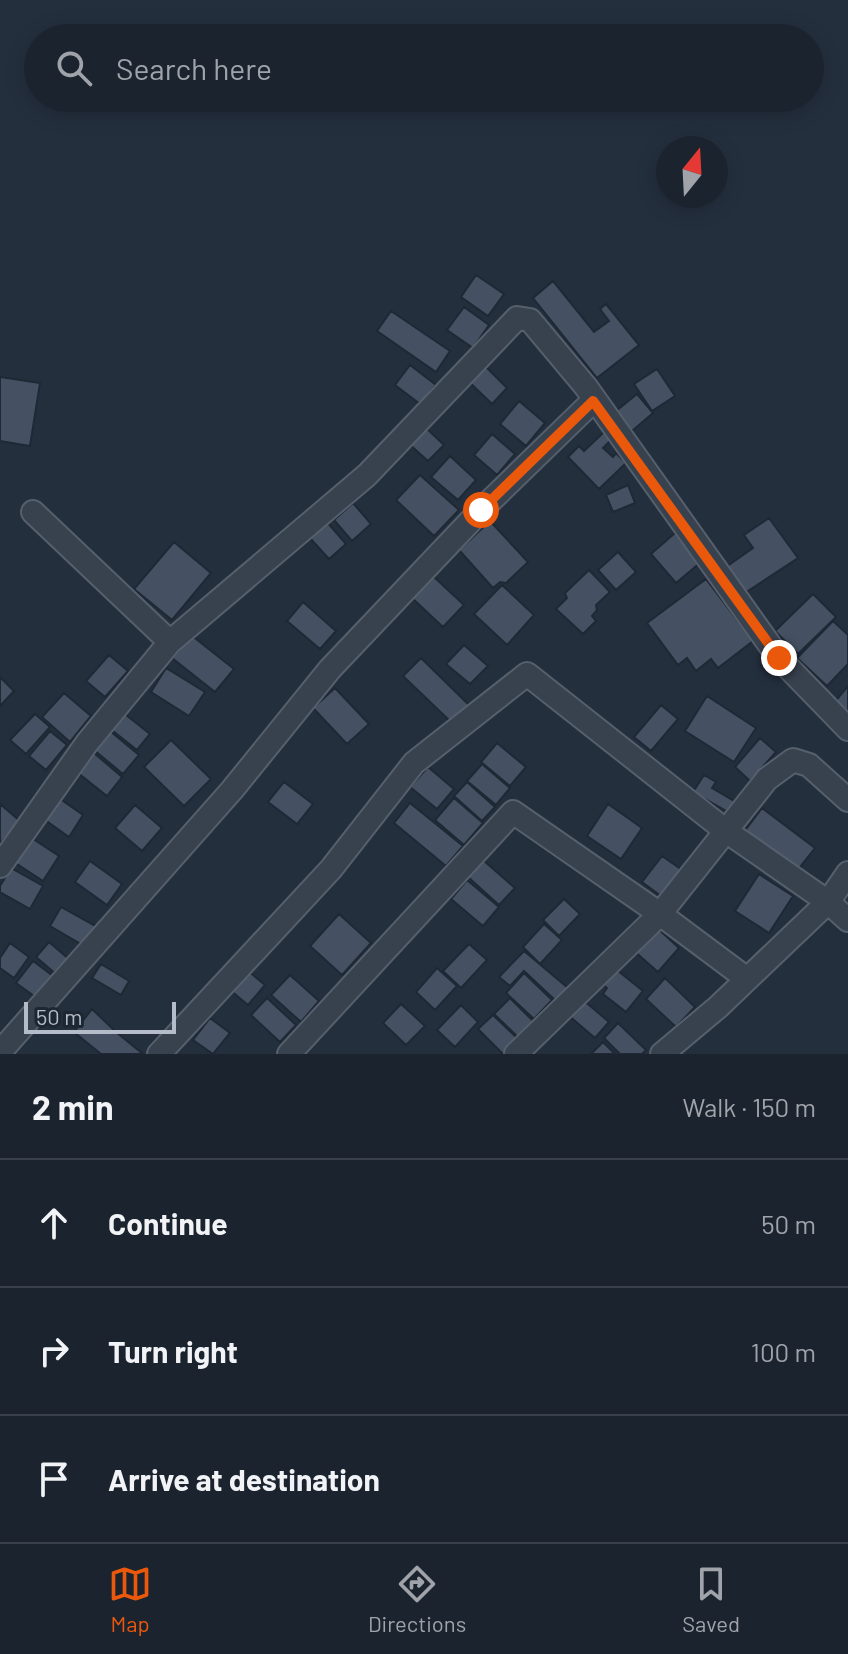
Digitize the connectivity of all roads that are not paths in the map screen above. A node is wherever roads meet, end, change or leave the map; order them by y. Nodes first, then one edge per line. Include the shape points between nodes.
1 (593, 401) junction
2 (33, 512) dead end
3 (170, 642) junction
4 (848, 729) edge
5 (848, 800) edge
6 (726, 831) junction
7 (0, 866) edge
8 (848, 873) edge
9 (828, 902) junction
10 (660, 914) junction
11 (848, 920) edge
12 (747, 979) junction
13 (0, 1052) edge
14 (159, 1054) edge
15 (289, 1054) edge
16 (516, 1054) edge
17 (662, 1054) edge

1 - 3 street via 530,320 517,318 367,475
1 - 4 street via 779,658
1 - 13 street via 330,669 232,790
2 - 3 street
3 - 7 street via 87,743
5 - 6 street via 809,765 793,760 767,779
6 - 9 street
6 - 10 street
6 - 14 street via 527,674 414,763 331,869
8 - 9 street
9 - 11 street
9 - 12 street
10 - 12 street
10 - 15 street via 513,812
10 - 16 street
12 - 17 street

